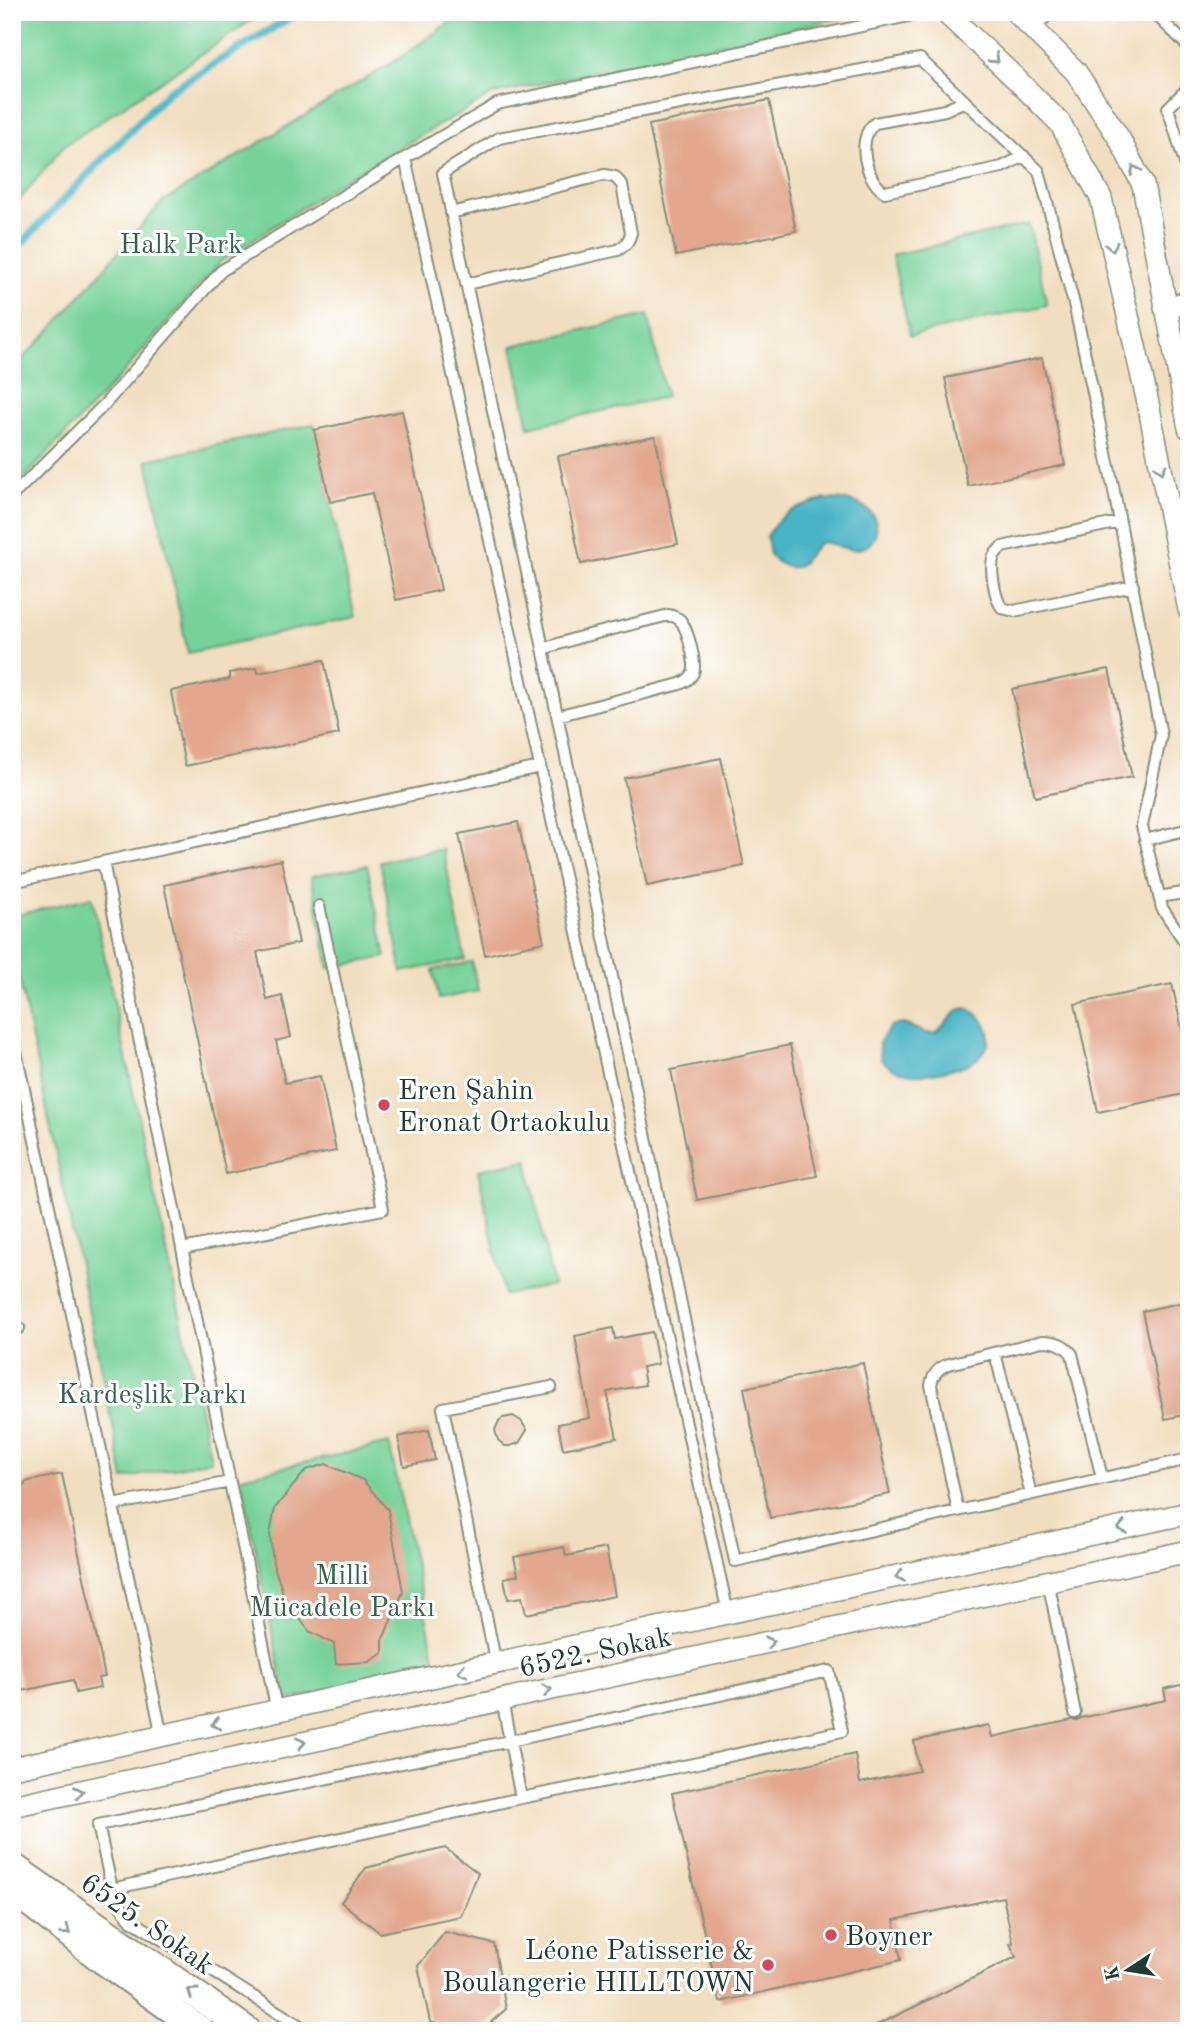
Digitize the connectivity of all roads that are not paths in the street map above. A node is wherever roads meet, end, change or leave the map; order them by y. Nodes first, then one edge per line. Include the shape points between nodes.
1 (927, 12) edge
2 (945, 12) edge
3 (1016, 12) edge
4 (1052, 12) edge
5 (1153, 12) edge
6 (1032, 28) junction
7 (1189, 47) edge
8 (1189, 87) edge
9 (965, 101) junction
10 (1024, 156) junction
11 (405, 158) junction
12 (1189, 176) edge
13 (451, 213) junction
14 (466, 284) junction
15 (1189, 302) edge
16 (1166, 307) junction
17 (1189, 428) edge
18 (12, 496) edge
19 (1120, 522) junction
20 (1133, 586) junction
21 (1189, 610) edge
22 (543, 649) junction
23 (557, 716) junction
24 (540, 767) junction
25 (1189, 829) edge
26 (1146, 840) junction
27 (103, 862) junction
28 (12, 882) edge
29 (1189, 892) edge
30 (1159, 897) junction
31 (319, 906) dead end
32 (1189, 948) edge
33 (12, 1033) edge
34 (182, 1249) junction
35 (995, 1353) junction
36 (551, 1387) dead end
37 (1189, 1459) edge
38 (1102, 1478) junction
39 (230, 1482) junction
40 (1031, 1494) junction
41 (113, 1505) junction
42 (958, 1511) junction
43 (1189, 1513) edge
44 (1189, 1551) edge
45 (1048, 1581) junction
46 (728, 1613) junction
47 (496, 1664) junction
48 (502, 1700) junction
49 (276, 1712) junction
50 (1075, 1713) dead end
51 (162, 1736) junction
52 (510, 1741) junction
53 (12, 1768) edge
54 (522, 1798) junction
55 (12, 1806) edge
56 (12, 1866) edge
57 (12, 1889) edge
58 (112, 1889) junction
59 (202, 2031) edge
60 (248, 2031) edge
61 (308, 2031) edge

1 - 11 lane via 497,104
2 -> 21 street via 1060,123 1101,198
3 - 6 street
4 - 6 lane
5 - 7 lane
16 -> 6 street via 1143,185 1076,72
8 - 12 lane via 1168,108
9 - 10 lane
9 - 10 lane via 870,127 864,149 878,188 886,192 1002,167
9 - 13 lane via 920,59 499,138 443,173
10 - 19 lane via 1040,172 1075,308
11 - 18 lane via 222,271 105,404
11 - 24 lane
13 - 14 lane
13 - 14 lane via 604,175 615,177 622,185 631,233 618,250
14 - 22 lane
15 - 16 street
16 - 17 street
19 - 20 lane
19 - 20 lane via 1002,547 992,564 997,599 1002,608 1014,611
20 - 26 lane via 1161,735 1142,826
22 - 23 lane
22 - 23 lane via 669,615 685,626 694,662 692,675 680,684
23 - 42 lane via 735,1561
24 - 27 lane
24 - 46 lane
25 - 26 lane
26 - 30 lane
27 - 28 lane
27 - 34 lane
29 - 30 lane
30 - 32 lane
31 - 34 lane via 383,1209
33 - 41 lane
34 - 39 lane
35 - 38 lane via 1042,1341 1067,1348
35 - 40 lane
35 - 42 lane via 942,1367 931,1385
36 - 47 lane via 443,1408
37 - 38 lane
38 - 40 lane
39 - 41 lane
39 - 49 lane
40 - 42 lane
41 - 51 lane
43 -> 46 street, 6522. Sokak
44 - 45 street, 6522. Sokak
48 -> 45 street, 6522. Sokak
45 - 50 lane
46 - 47 street, 6522. Sokak
47 -> 49 street, 6522. Sokak
48 - 52 lane
55 -> 48 street, 6522. Sokak
49 -> 51 street, 6522. Sokak
51 - 53 street, 6522. Sokak
52 - 54 lane
52 - 54 lane via 830,1671 842,1731
52 - 58 lane via 98,1825
54 - 58 lane
60 -> 56 street, 6525. Sokak
57 -> 59 street, 6525. Sokak
58 - 61 lane via 131,1920

